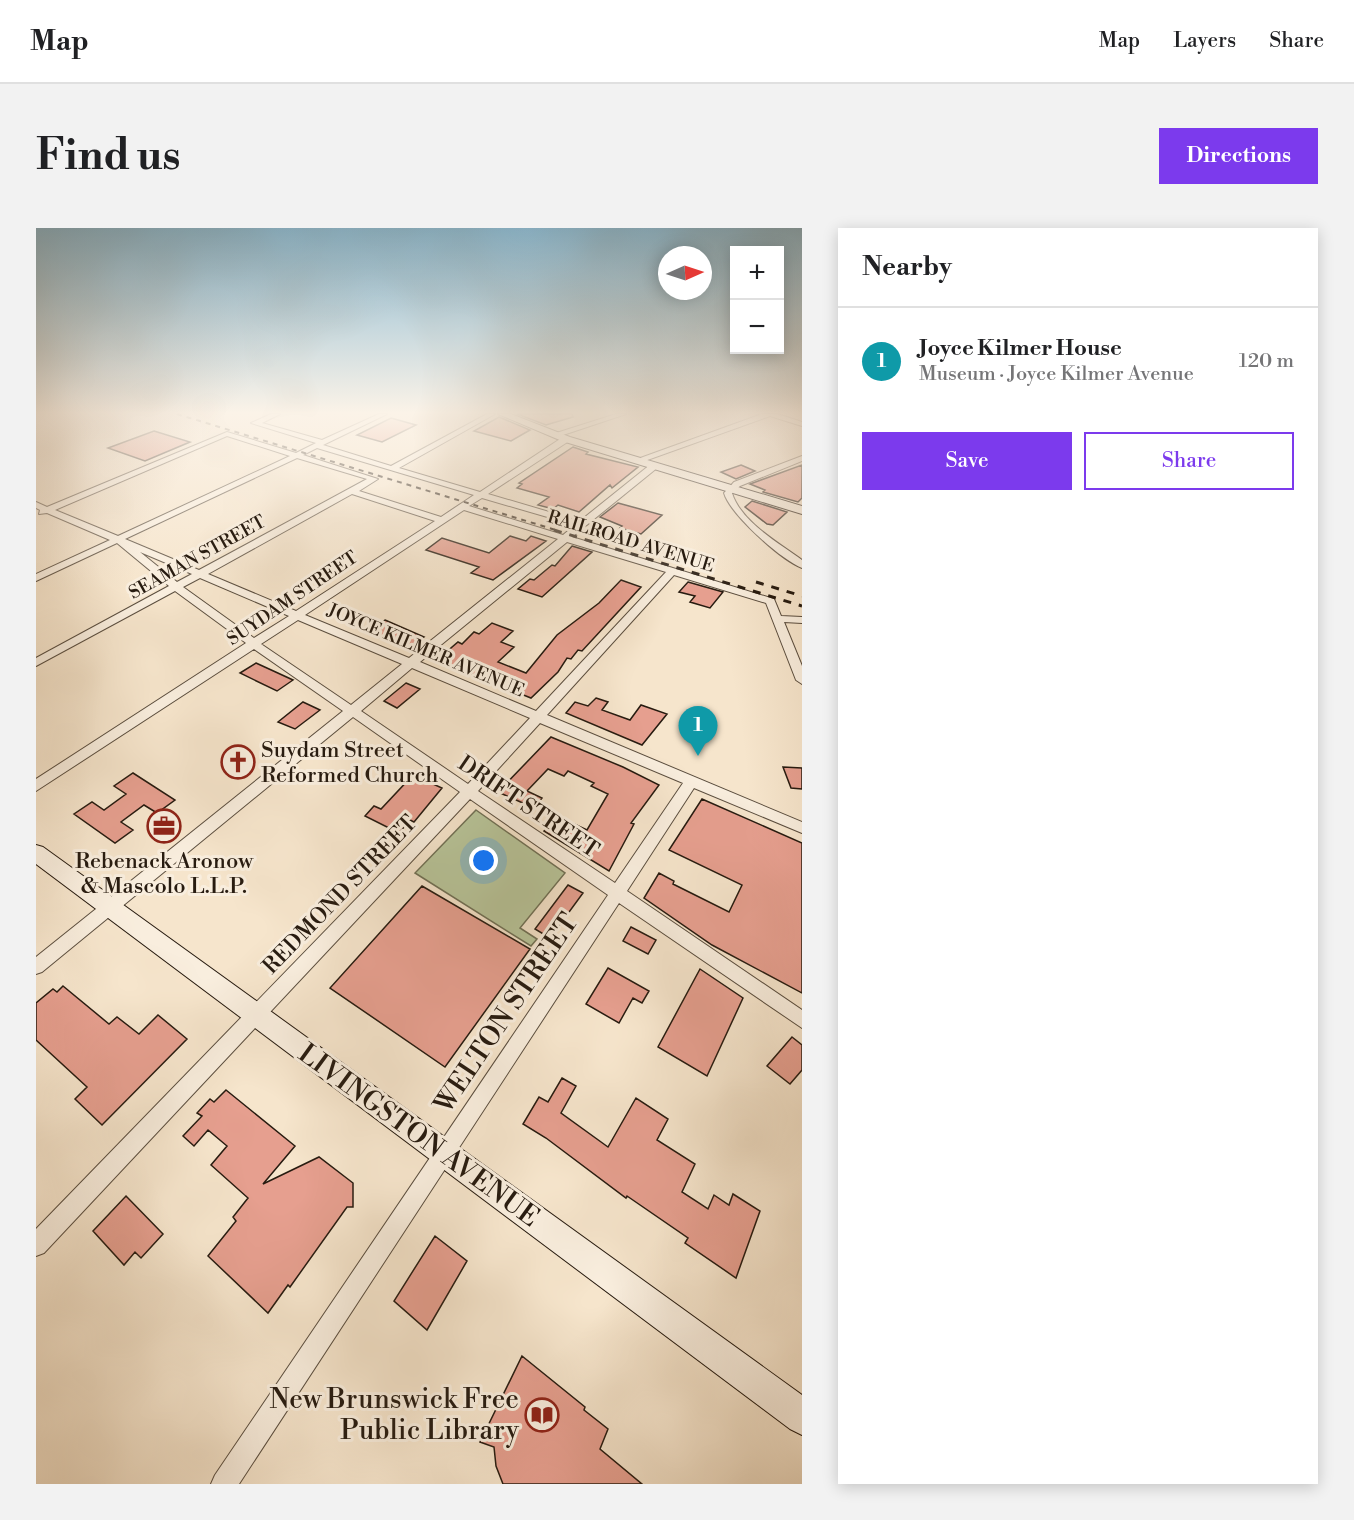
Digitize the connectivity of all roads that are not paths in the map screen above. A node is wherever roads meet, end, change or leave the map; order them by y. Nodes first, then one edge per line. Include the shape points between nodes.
1 (136, 473) edge
2 (259, 473) edge
3 (354, 473) edge
4 (408, 473) edge
5 (516, 473) edge
6 (646, 473) edge
7 (676, 473) edge
8 (765, 473) edge
9 (730, 489) junction
10 (351, 491) junction
11 (482, 495) junction
12 (36, 505) edge
13 (463, 507) junction
14 (48, 510) junction
15 (802, 510) edge
16 (36, 514) edge
17 (442, 520) junction
18 (583, 525) junction
19 (566, 538) junction
20 (118, 539) junction
21 (802, 566) edge
22 (672, 571) junction
23 (200, 574) junction
24 (36, 578) edge
25 (176, 587) junction
26 (298, 615) junction
27 (777, 619) junction
28 (802, 620) edge
29 (256, 645) junction
30 (36, 663) edge
31 (410, 664) junction
32 (802, 680) edge
33 (352, 710) junction
34 (539, 717) junction
35 (692, 781) junction
36 (36, 786) edge
37 (469, 792) junction
38 (802, 828) edge
39 (36, 853) edge
40 (620, 893) junction
41 (110, 907) junction
42 (36, 967) edge
43 (255, 1014) junction
44 (802, 1020) edge
45 (445, 1154) junction
46 (36, 1245) edge
47 (802, 1417) edge
48 (224, 1484) edge

1 - 14 street
2 - 20 street
3 - 10 street, SEAMAN STREET via 374,479
4 - 11 street, RAILROAD AVENUE
5 - 11 street, SUYDAM STREET
6 - 18 street
7 - 9 main road
8 - 9 street
9 - 15 main road
9 - 21 street via 727,496 733,508
10 - 17 street
10 - 23 street, SEAMAN STREET
11 - 13 street, SUYDAM STREET
11 - 18 street, RAILROAD AVENUE
12 - 14 street, JOYCE KILMER AVENUE
13 - 17 street, SUYDAM STREET
13 - 19 street, RAILROAD AVENUE
14 - 16 street
14 - 20 street, JOYCE KILMER AVENUE
17 - 26 street, SUYDAM STREET
18 - 19 street
19 - 22 street, RAILROAD AVENUE
19 - 31 street
20 - 23 street, JOYCE KILMER AVENUE
20 - 24 street
20 - 25 street, DRIFT STREET
22 - 27 street, RAILROAD AVENUE via 770,602
22 - 34 street, REDMOND STREET
23 - 25 street, SEAMAN STREET
23 - 26 street, JOYCE KILMER AVENUE
25 - 29 street, DRIFT STREET
25 - 30 street, SEAMAN STREET
26 - 29 street, SUYDAM STREET
26 - 31 street, JOYCE KILMER AVENUE
27 - 28 street
27 - 32 street
29 - 33 street, DRIFT STREET
29 - 36 street, SUYDAM STREET
31 - 33 street
31 - 34 street, JOYCE KILMER AVENUE
33 - 37 street, DRIFT STREET
33 - 41 street
34 - 35 street, JOYCE KILMER AVENUE
34 - 37 street, REDMOND STREET
35 - 38 street, JOYCE KILMER AVENUE
35 - 40 street, WELTON STREET
37 - 40 street, DRIFT STREET
37 - 43 street, REDMOND STREET
39 - 41 main road, LIVINGSTON AVENUE
40 - 44 street, DRIFT STREET
40 - 45 street, WELTON STREET
41 - 42 street
41 - 43 main road, LIVINGSTON AVENUE
43 - 45 main road, LIVINGSTON AVENUE
43 - 46 street, REDMOND STREET
45 - 47 main road, LIVINGSTON AVENUE
45 - 48 street, WELTON STREET

